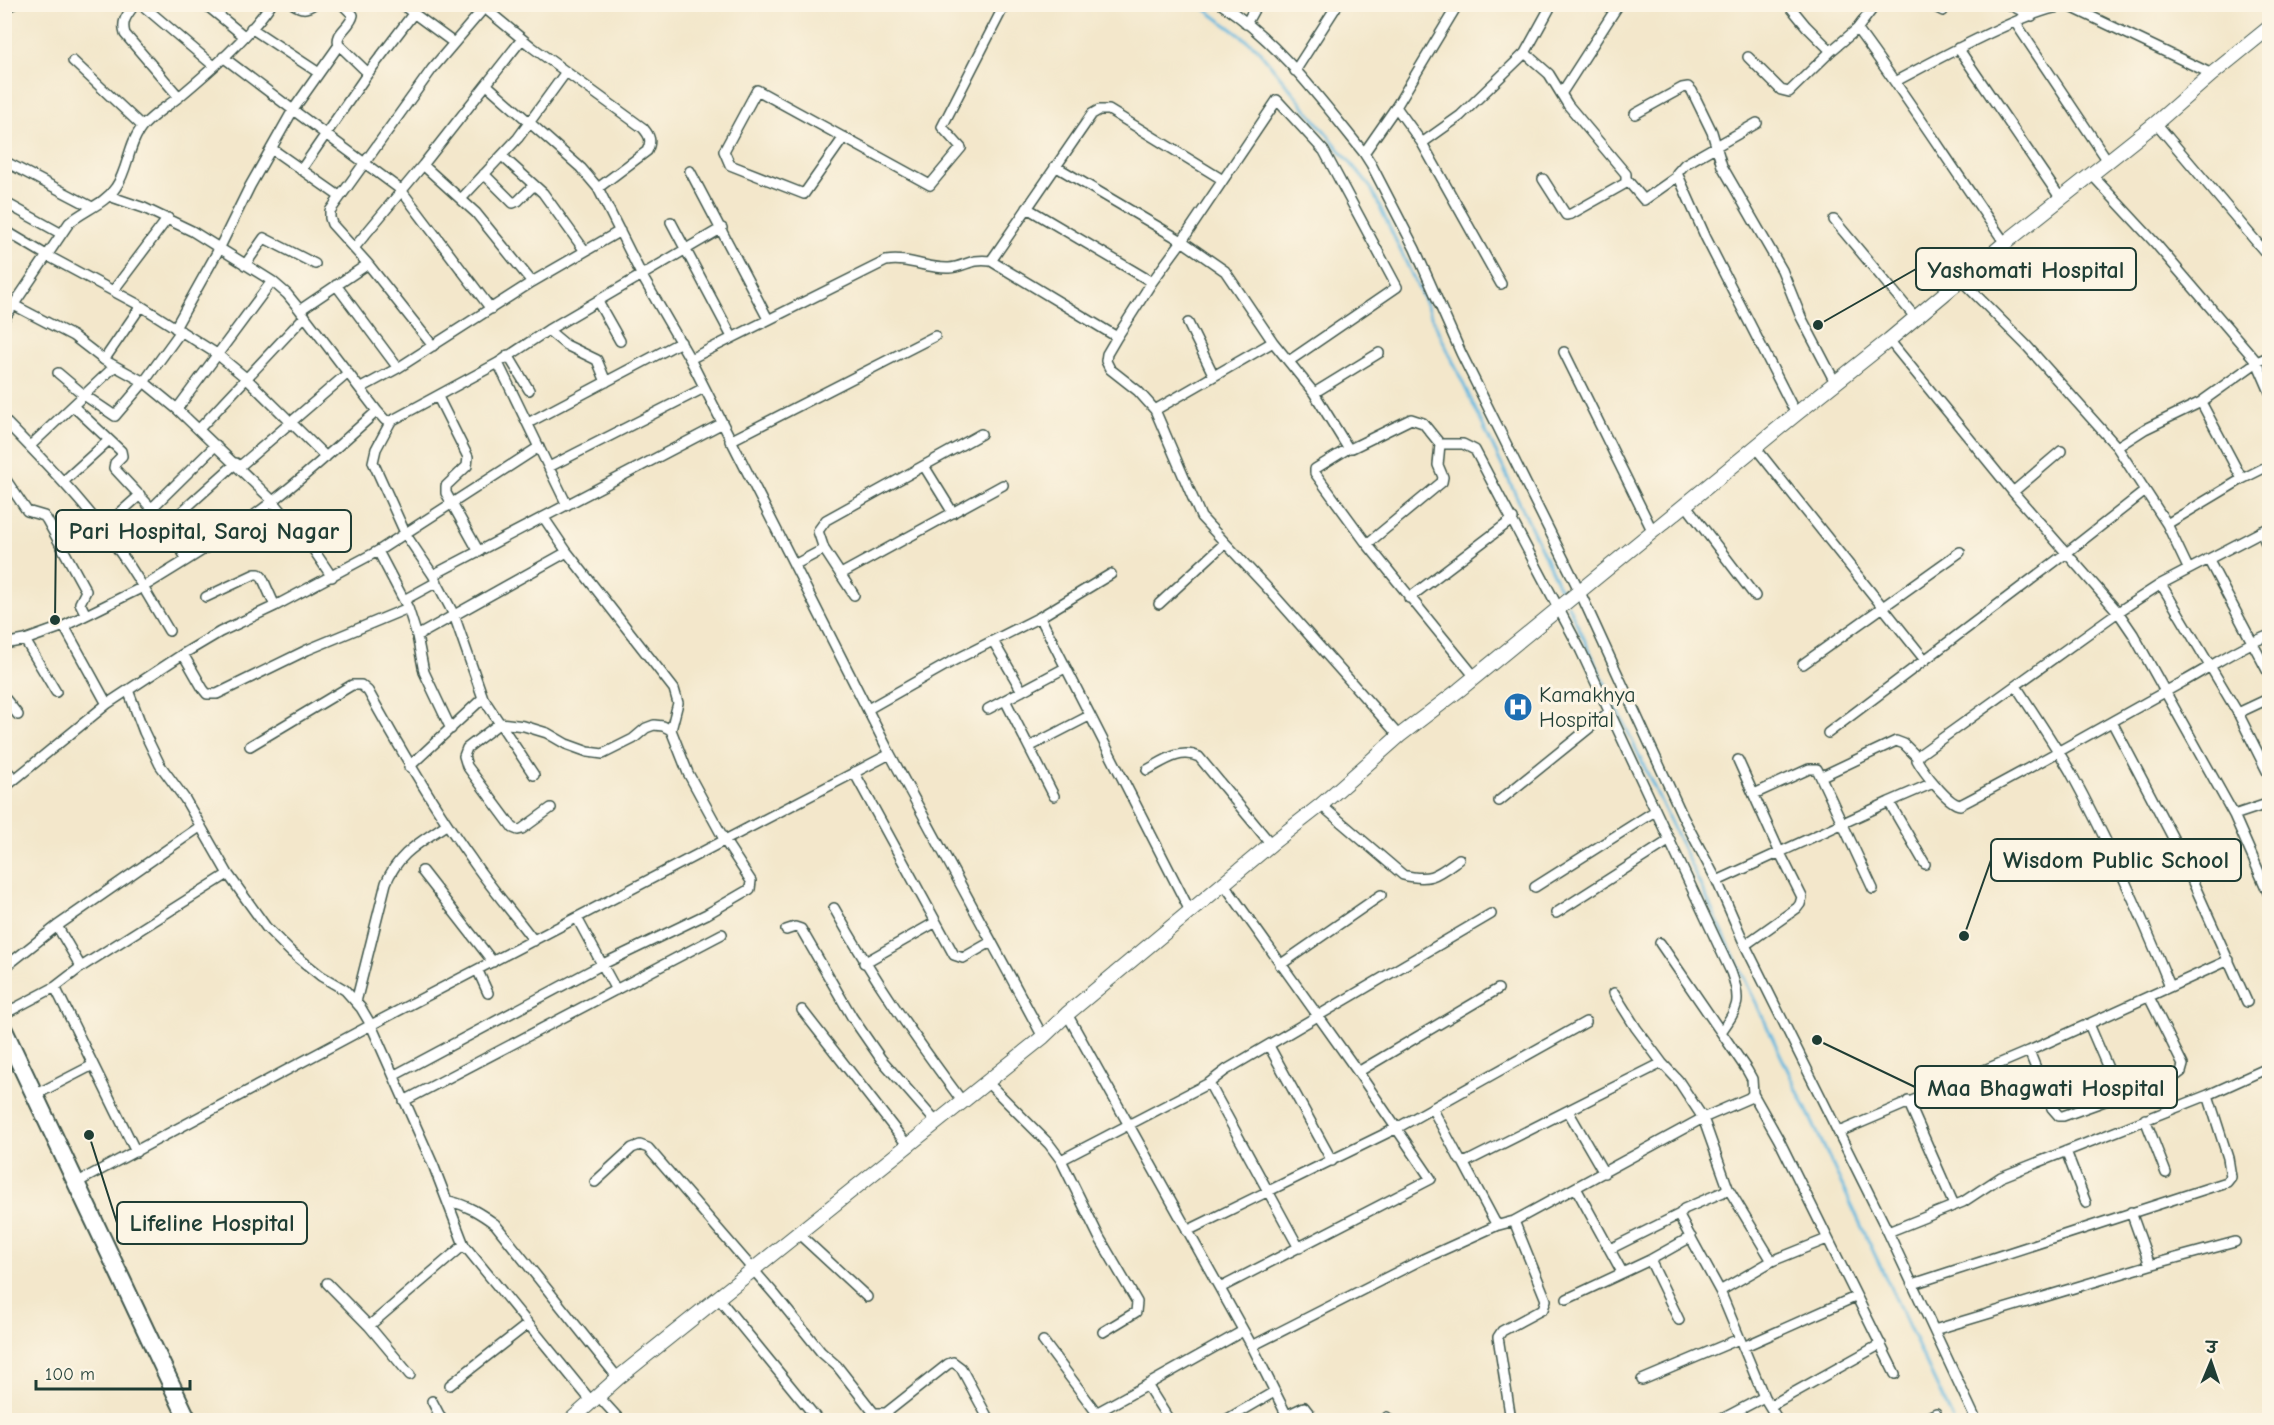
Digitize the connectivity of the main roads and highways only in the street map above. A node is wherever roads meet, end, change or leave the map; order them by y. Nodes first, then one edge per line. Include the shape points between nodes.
1 (2270, 27) edge
2 (4, 1029) edge
3 (188, 1420) edge
4 (571, 1420) edge

1 - 4 main road via 1400,736 1043,1037
2 - 3 highway

